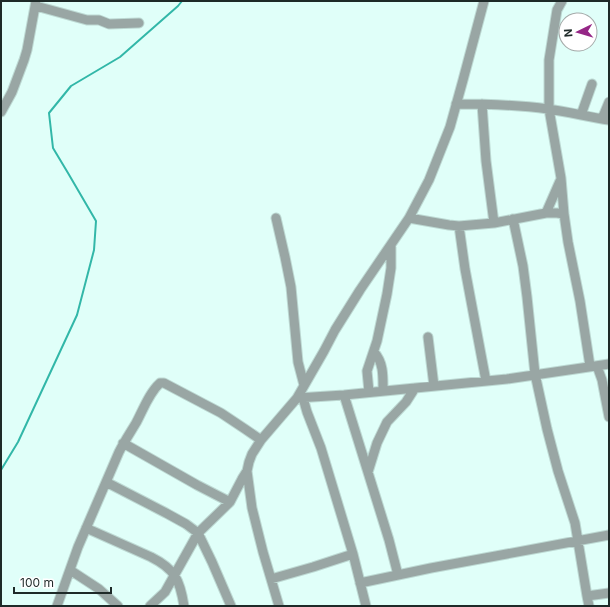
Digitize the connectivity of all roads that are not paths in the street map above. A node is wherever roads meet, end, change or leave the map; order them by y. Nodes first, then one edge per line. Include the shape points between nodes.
1 (484, 1) edge
2 (562, 1) edge
3 (36, 3) edge
4 (139, 23) dead end
5 (592, 84) dead end
6 (609, 102) edge
7 (456, 104) junction
8 (482, 104) junction
9 (549, 110) junction
10 (1, 112) edge
11 (581, 115) junction
12 (605, 120) edge
13 (561, 178) junction
14 (546, 213) junction
15 (564, 214) junction
16 (276, 218) dead end
17 (409, 218) junction
18 (513, 219) junction
19 (494, 223) junction
20 (459, 226) junction
21 (392, 244) junction
22 (428, 337) dead end
23 (374, 352) junction
24 (609, 364) edge
25 (594, 366) junction
26 (535, 374) junction
27 (486, 381) junction
28 (304, 385) junction
29 (434, 386) junction
30 (415, 388) junction
31 (383, 391) junction
32 (369, 392) junction
33 (344, 395) junction
34 (300, 398) junction
35 (609, 417) edge
36 (261, 440) junction
37 (123, 443) junction
38 (247, 471) junction
39 (368, 474) junction
40 (106, 482) junction
41 (230, 502) junction
42 (86, 528) junction
43 (198, 533) junction
44 (609, 535) edge
45 (578, 541) junction
46 (353, 554) junction
47 (70, 570) junction
48 (175, 574) junction
49 (398, 575) junction
50 (271, 579) junction
51 (360, 583) junction
52 (609, 593) edge
53 (587, 596) junction
54 (57, 606) edge
55 (118, 606) edge
56 (150, 606) edge
57 (184, 606) edge
58 (231, 606) edge
59 (279, 606) edge
60 (366, 606) edge
61 (589, 606) edge

1 - 7 street
2 - 9 street via 557,10 549,60
3 - 4 street via 87,20 99,20 108,24
3 - 10 street via 24,60
5 - 11 street
6 - 12 street
7 - 8 street
7 - 17 street via 450,127 429,180
8 - 9 street
8 - 19 street
9 - 11 street
9 - 13 street
11 - 12 street
13 - 14 street
13 - 15 street
14 - 15 street
14 - 18 street
15 - 25 street
16 - 28 street via 285,257 298,362
17 - 20 street
17 - 21 street
18 - 19 street
18 - 26 street via 523,266
19 - 20 street
20 - 27 street
21 - 23 street via 389,282
21 - 28 street via 360,290
22 - 29 street
23 - 31 street via 381,362
23 - 32 street via 367,371
24 - 25 street
25 - 26 street
25 - 35 street via 602,380
26 - 27 street
26 - 45 street via 547,429
27 - 29 street
28 - 34 street
29 - 30 street
30 - 31 street
30 - 39 street via 387,422 377,443
31 - 32 street
32 - 33 street
33 - 34 street
33 - 39 street
34 - 36 street
34 - 46 street via 320,448
36 - 37 street via 221,414 162,382 153,390
36 - 38 street via 252,454
37 - 40 street
37 - 41 street
38 - 41 street
38 - 50 street via 252,508
39 - 49 street
40 - 42 street
40 - 43 street via 186,524
41 - 43 street
42 - 47 street
42 - 48 street via 160,561
43 - 48 street
43 - 58 street
44 - 45 street
45 - 49 street
45 - 53 street
46 - 50 street
46 - 51 street
47 - 54 street
47 - 55 street via 99,589
48 - 56 street via 165,592
48 - 57 street
49 - 51 street
50 - 59 street
51 - 60 street
52 - 53 street
53 - 61 street

